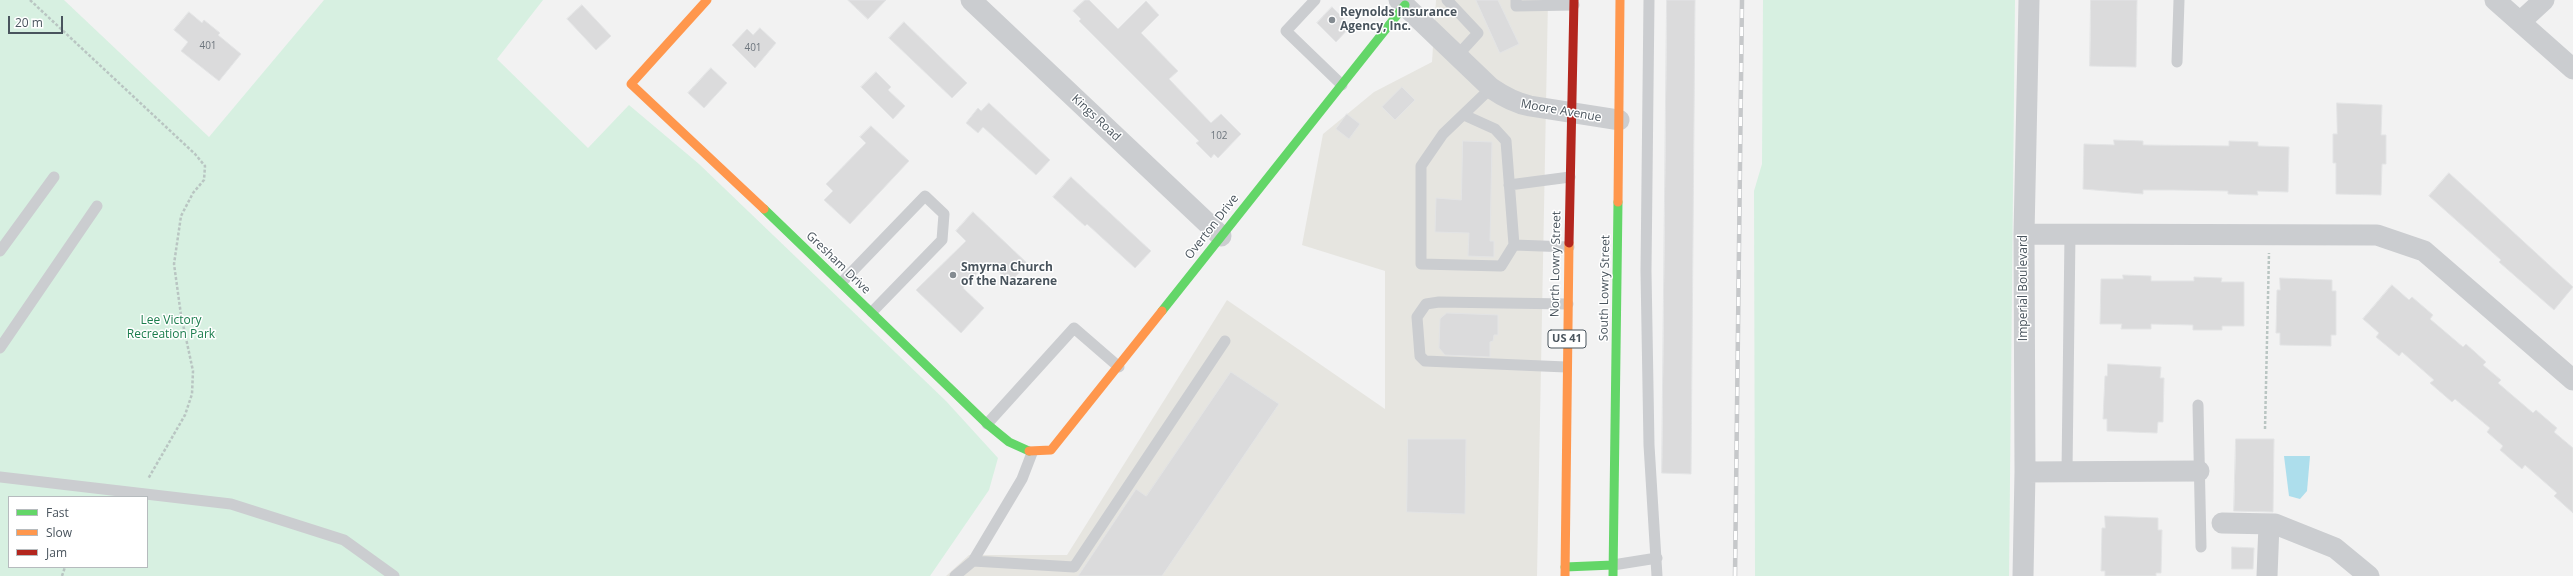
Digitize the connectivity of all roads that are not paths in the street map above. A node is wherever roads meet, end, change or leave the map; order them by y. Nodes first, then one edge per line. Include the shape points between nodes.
1 (707, 0) edge
2 (971, 0) edge
3 (1315, 0) edge
4 (1447, 0) edge
5 (1516, 0) edge
6 (1620, 0) edge
7 (1649, 0) edge
8 (2029, 0) edge
9 (2179, 0) edge
10 (2495, 0) edge
11 (2544, 0) edge
12 (1574, 2) edge
13 (1402, 3) edge
14 (2520, 22) junction
15 (1457, 56) junction
16 (2177, 62) dead end
17 (2573, 69) edge
18 (1342, 85) junction
19 (1491, 88) junction
20 (1571, 112) junction
21 (1464, 115) junction
22 (1619, 120) junction
23 (54, 177) dead end
24 (1570, 177) junction
25 (1509, 185) junction
26 (97, 206) dead end
27 (2024, 234) junction
28 (2070, 234) junction
29 (1221, 236) junction
30 (1514, 245) junction
31 (1569, 247) junction
32 (0, 251) edge
33 (842, 282) junction
34 (1568, 304) junction
35 (872, 312) junction
36 (1226, 341) dead end
37 (0, 348) edge
38 (1566, 366) junction
39 (1119, 367) junction
40 (2573, 380) edge
41 (2198, 405) dead end
42 (988, 424) junction
43 (1032, 453) junction
44 (2067, 471) junction
45 (2199, 471) junction
46 (2025, 472) junction
47 (0, 477) edge
48 (2222, 523) dead end
49 (2268, 524) junction
50 (2200, 546) dead end
51 (1657, 558) junction
52 (973, 561) junction
53 (1613, 570) edge
54 (1565, 571) edge
55 (394, 576) edge
56 (955, 576) edge
57 (1657, 576) edge
58 (2023, 576) edge
59 (2268, 576) edge
60 (2369, 576) edge

1 - 33 street, Gresham Drive via 631,84
2 - 29 street, Kings Road
3 - 18 lane via 1286,31
4 - 15 lane via 1478,33
5 - 12 lane via 1516,6
6 - 22 street, South Lowry Street
7 - 51 lane via 1646,279 1649,445
8 - 27 street, Imperial Boulevard
9 - 16 lane
10 - 14 street
11 - 14 street
12 - 20 street, North Lowry Street / US 41
13 - 15 street, Moore Avenue
13 - 18 street, Overton Drive
14 - 17 street
15 - 19 street, Moore Avenue
18 - 29 street, Overton Drive
19 - 20 street, Moore Avenue via 1516,103
19 - 21 lane
20 - 22 street, Moore Avenue
20 - 24 street, North Lowry Street / US 41
21 - 25 lane via 1495,129 1506,141
21 - 30 lane via 1443,134 1421,166 1421,264 1500,266
22 - 53 street, South Lowry Street
23 - 32 lane
24 - 25 lane
24 - 31 street, North Lowry Street / US 41
25 - 30 lane
26 - 37 lane
27 - 28 street
27 - 46 street, Imperial Boulevard
28 - 40 street via 2377,235 2424,251
28 - 44 lane
29 - 39 street, Overton Drive
30 - 31 lane
31 - 34 street, North Lowry Street / US 41
33 - 35 street, Gresham Drive
33 - 35 lane via 925,196 944,214 942,240
34 - 38 street, North Lowry Street / US 41
34 - 38 lane via 1439,302 1426,304 1417,317 1420,356 1425,361
35 - 42 street, Gresham Drive
36 - 52 lane via 1074,567
38 - 54 street, North Lowry Street / US 41
39 - 42 lane via 1074,328
39 - 43 street, Overton Drive via 1051,450
41 - 45 lane
42 - 43 street, Gresham Drive via 1007,442 1020,450
43 - 52 lane via 1022,479
44 - 45 street
44 - 46 street
45 - 50 lane
46 - 58 street, Imperial Boulevard
47 - 55 lane via 231,504 344,540
48 - 49 street
49 - 59 street
49 - 60 street via 2275,524 2335,548
51 - 53 lane
51 - 57 lane
52 - 56 lane
53 - 54 street

